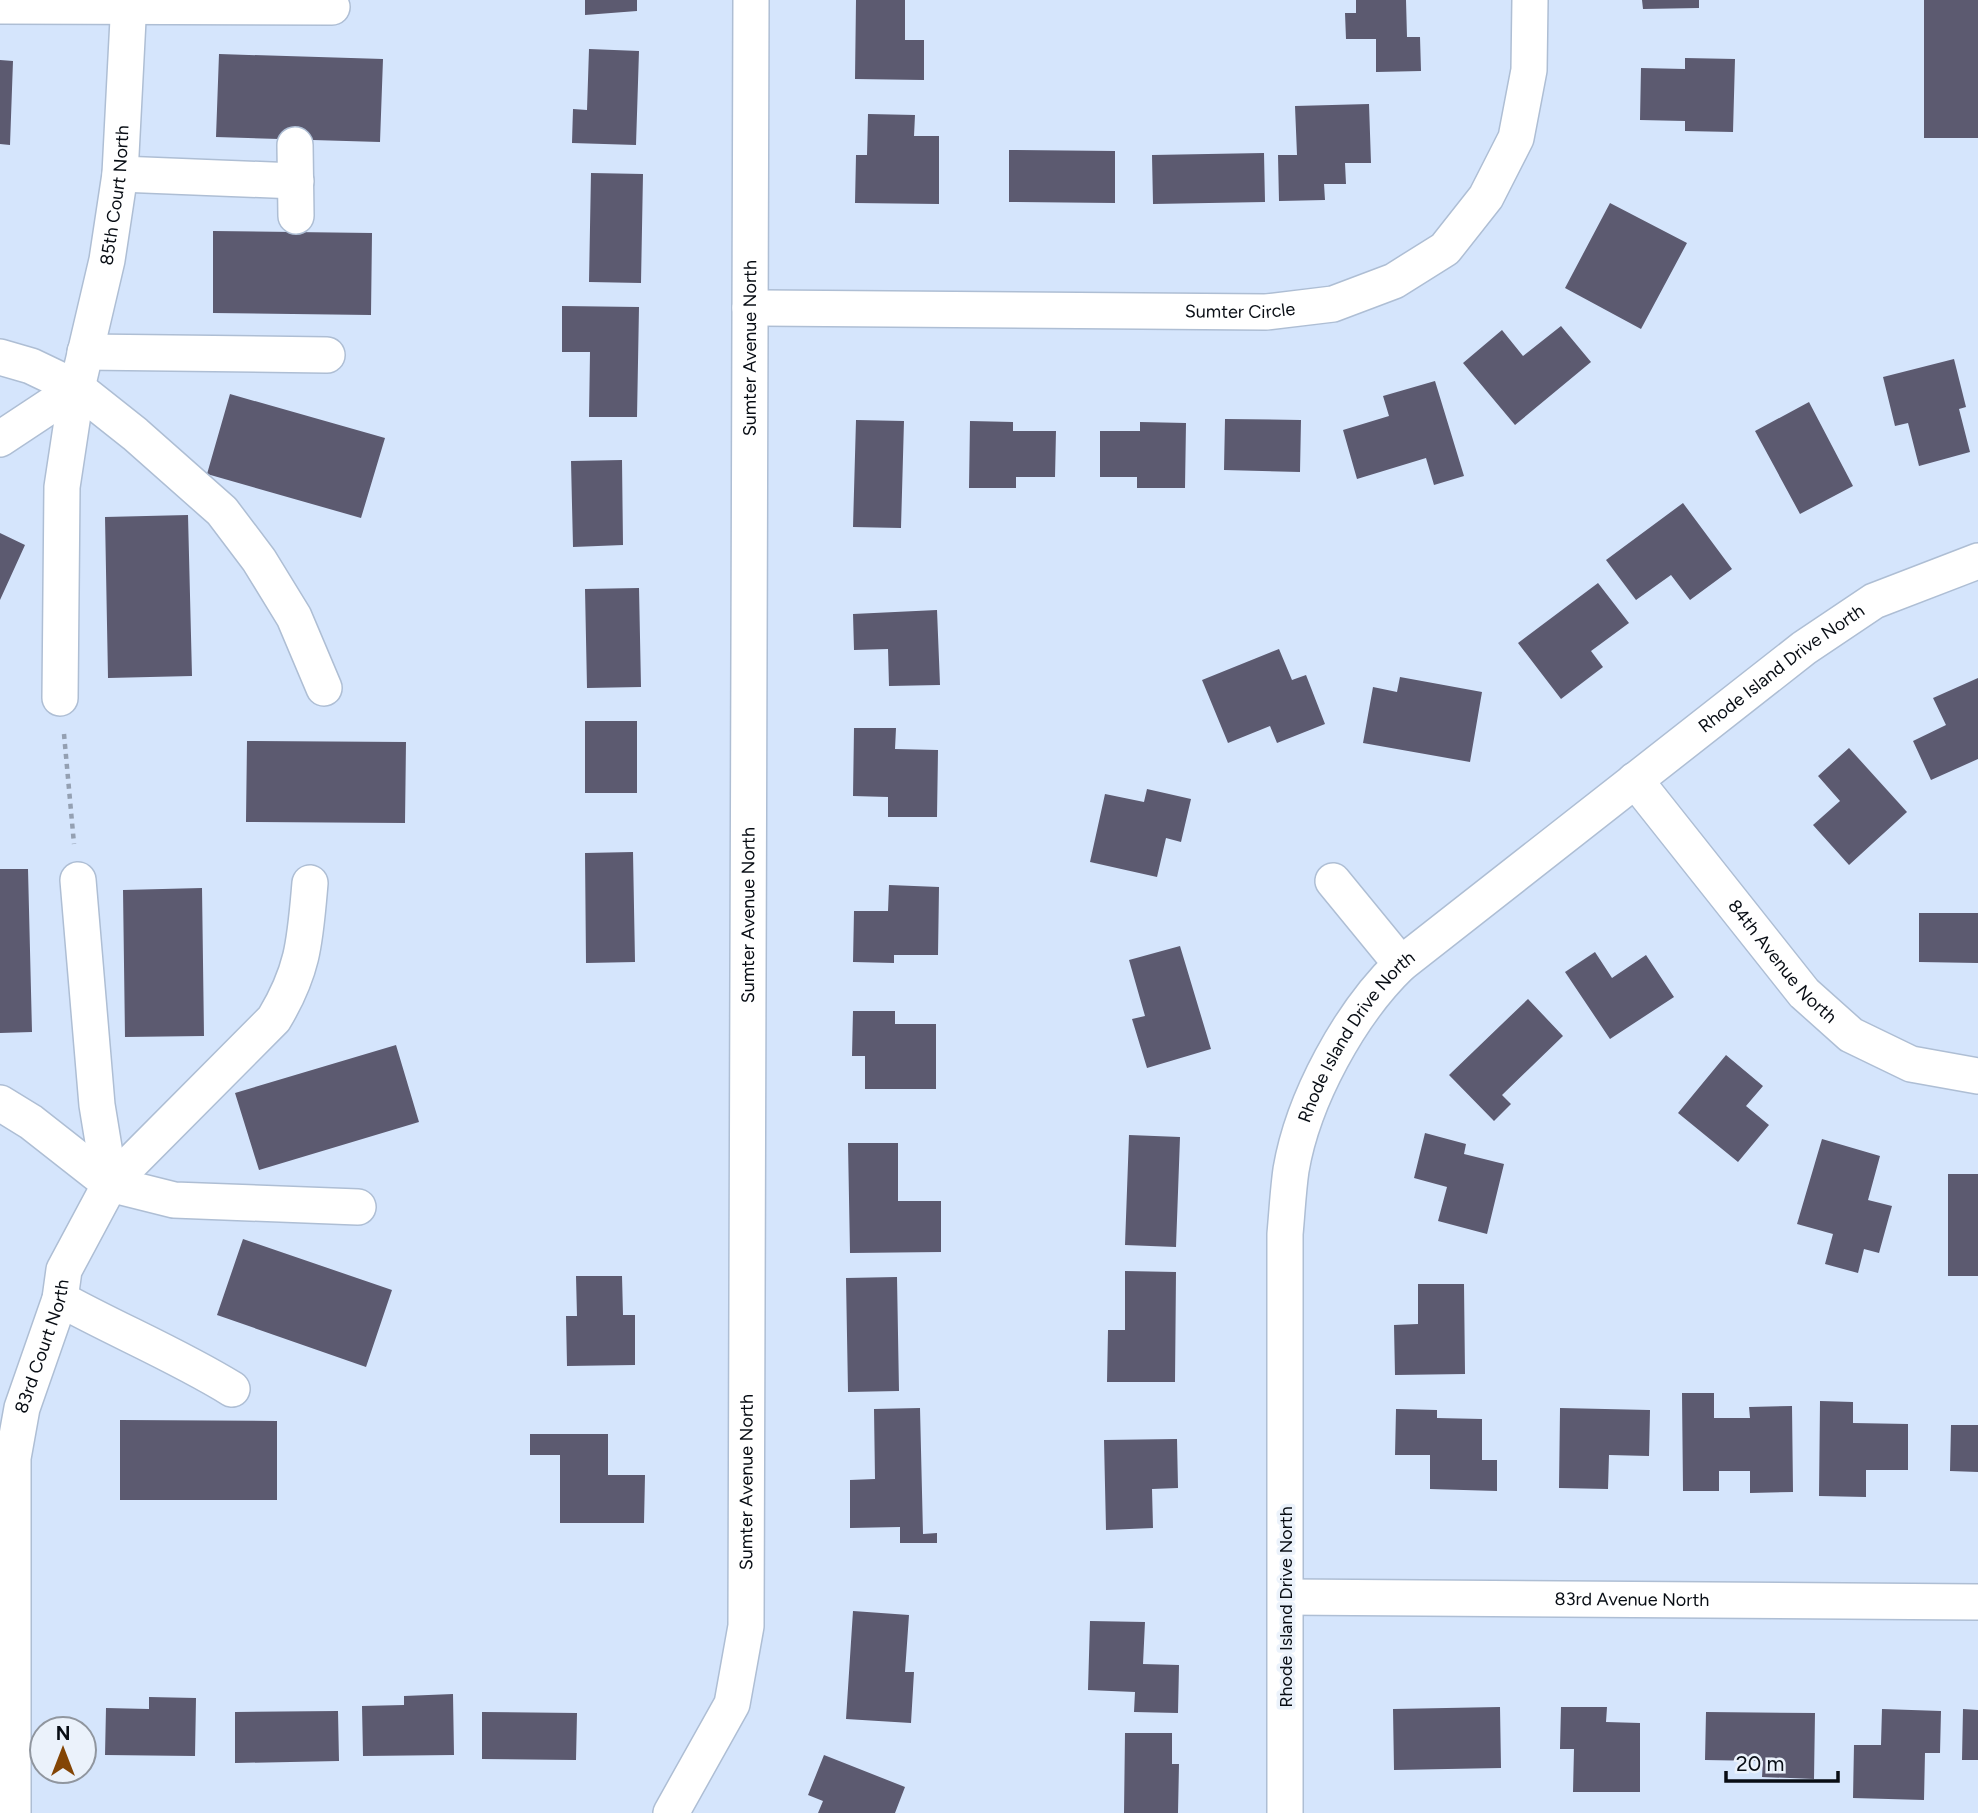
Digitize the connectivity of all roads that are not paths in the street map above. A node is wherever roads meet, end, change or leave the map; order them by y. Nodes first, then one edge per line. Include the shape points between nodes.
1 (751, 0) edge
2 (1530, 0) edge
3 (130, 4) edge
4 (0, 6) edge
5 (332, 7) dead end
6 (295, 145) dead end
7 (120, 174) junction
8 (296, 181) junction
9 (296, 216) dead end
10 (750, 307) junction
11 (85, 352) junction
12 (327, 355) dead end
13 (0, 357) edge
14 (77, 388) junction
15 (0, 439) edge
16 (1978, 561) edge
17 (324, 688) dead end
18 (60, 698) road end
19 (1635, 780) junction
20 (78, 880) road end
21 (1333, 881) dead end
22 (310, 883) dead end
23 (1401, 964) junction
24 (1978, 1076) edge
25 (0, 1103) edge
26 (110, 1184) junction
27 (358, 1207) dead end
28 (60, 1299) junction
29 (232, 1389) dead end
30 (11, 1407) edge
31 (1286, 1597) junction
32 (1978, 1602) edge
33 (13, 1813) edge
34 (671, 1813) edge
35 (1285, 1813) edge

1 - 10 street, Sumter Avenue North
2 - 10 street, Sumter Circle via 1530,70 1516,138 1486,197 1445,249 1394,281 1333,304 1266,312
3 - 4 street
3 - 5 street
3 - 7 street, 85th Court North
6 - 8 street
7 - 8 street
7 - 11 street, 85th Court North via 107,260
8 - 9 street
10 - 34 street, Sumter Avenue North via 746,1626 732,1704
11 - 12 street
11 - 14 street, 85th Court North
13 - 14 street
14 - 15 street
14 - 17 street via 222,511 294,617
14 - 18 street, 85th Court North via 62,487
16 - 19 street, Rhode Island Drive North via 1874,601 1804,648
19 - 23 street, Rhode Island Drive North
19 - 24 street, 84th Avenue North via 1804,993 1851,1035 1911,1064
20 - 26 street via 97,1105
21 - 23 street
22 - 26 street, 83rd Court North via 304,955 293,987 274,1019
23 - 31 street, Rhode Island Drive North via 1372,991 1338,1045 1311,1104 1291,1168 1285,1234
25 - 26 street
26 - 27 street via 174,1200
26 - 28 street, 83rd Court North via 64,1269
28 - 29 street
28 - 30 street, 83rd Court North
30 - 33 street, 83rd Court North
31 - 32 street, 83rd Avenue North
31 - 35 street, Rhode Island Drive North

